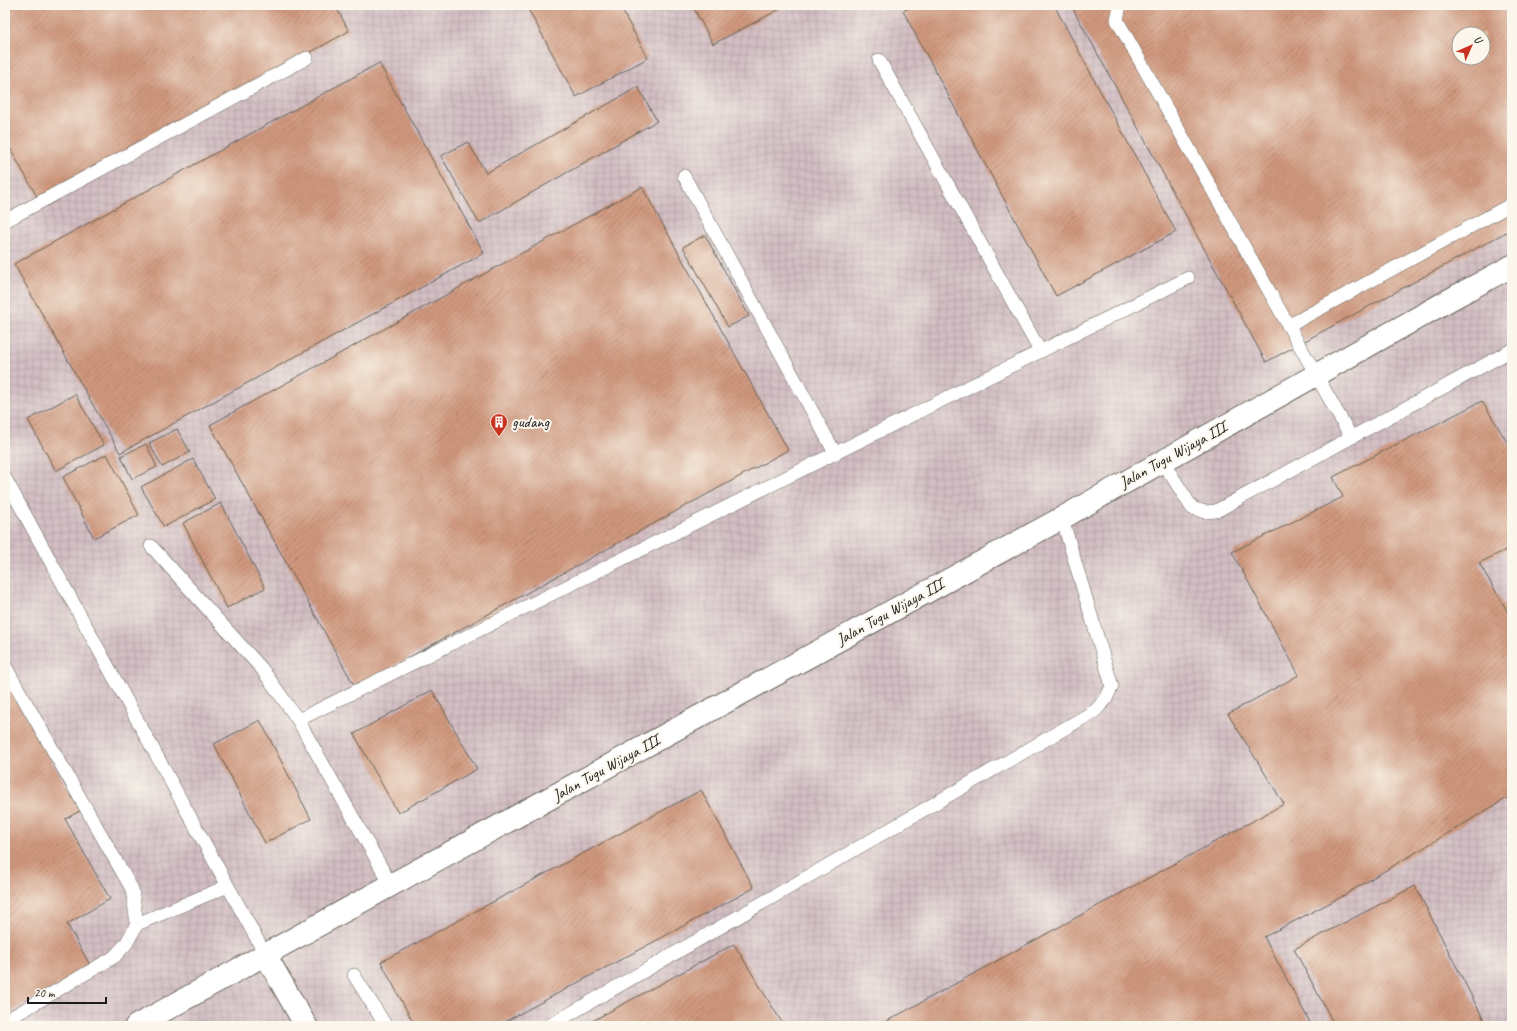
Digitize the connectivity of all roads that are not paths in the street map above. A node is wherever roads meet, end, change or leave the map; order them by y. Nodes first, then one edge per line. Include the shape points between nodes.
1 (1120, 5) edge
2 (306, 58) dead end
3 (879, 60) dead end
4 (684, 176) dead end
5 (1512, 204) edge
6 (5, 221) edge
7 (1512, 266) edge
8 (1188, 278) dead end
9 (1288, 326) junction
10 (1512, 350) edge
11 (1040, 351) junction
12 (1316, 375) junction
13 (1351, 437) junction
14 (835, 453) junction
15 (1163, 462) junction
16 (5, 478) edge
17 (1062, 518) junction
18 (151, 546) dead end
19 (5, 666) edge
20 (298, 720) junction
21 (392, 885) junction
22 (228, 886) junction
23 (136, 924) junction
24 (265, 954) junction
25 (354, 975) dead end
26 (5, 1021) edge
27 (136, 1026) edge
28 (306, 1026) edge
29 (386, 1026) edge
30 (549, 1026) edge

1 - 9 lane via 1117,20
2 - 6 lane
3 - 11 lane
4 - 14 lane
5 - 9 lane
7 - 12 street, Jalan Tugu Wijaya III
8 - 11 lane
9 - 12 lane
10 - 13 lane
11 - 14 lane
12 - 13 lane
12 - 15 street, Jalan Tugu Wijaya III
13 - 15 lane via 1216,511 1205,512 1192,508
14 - 20 lane
15 - 17 street, Jalan Tugu Wijaya III
16 - 22 lane
17 - 21 street, Jalan Tugu Wijaya III
17 - 30 lane via 1112,686 1106,699 1095,711
18 - 20 lane via 262,669
19 - 23 lane via 132,889
20 - 21 lane
21 - 24 street, Jalan Tugu Wijaya III
22 - 23 lane
22 - 24 lane
23 - 26 lane via 126,944 114,958
24 - 27 street, Jalan Tugu Wijaya III
24 - 28 street
25 - 29 lane

